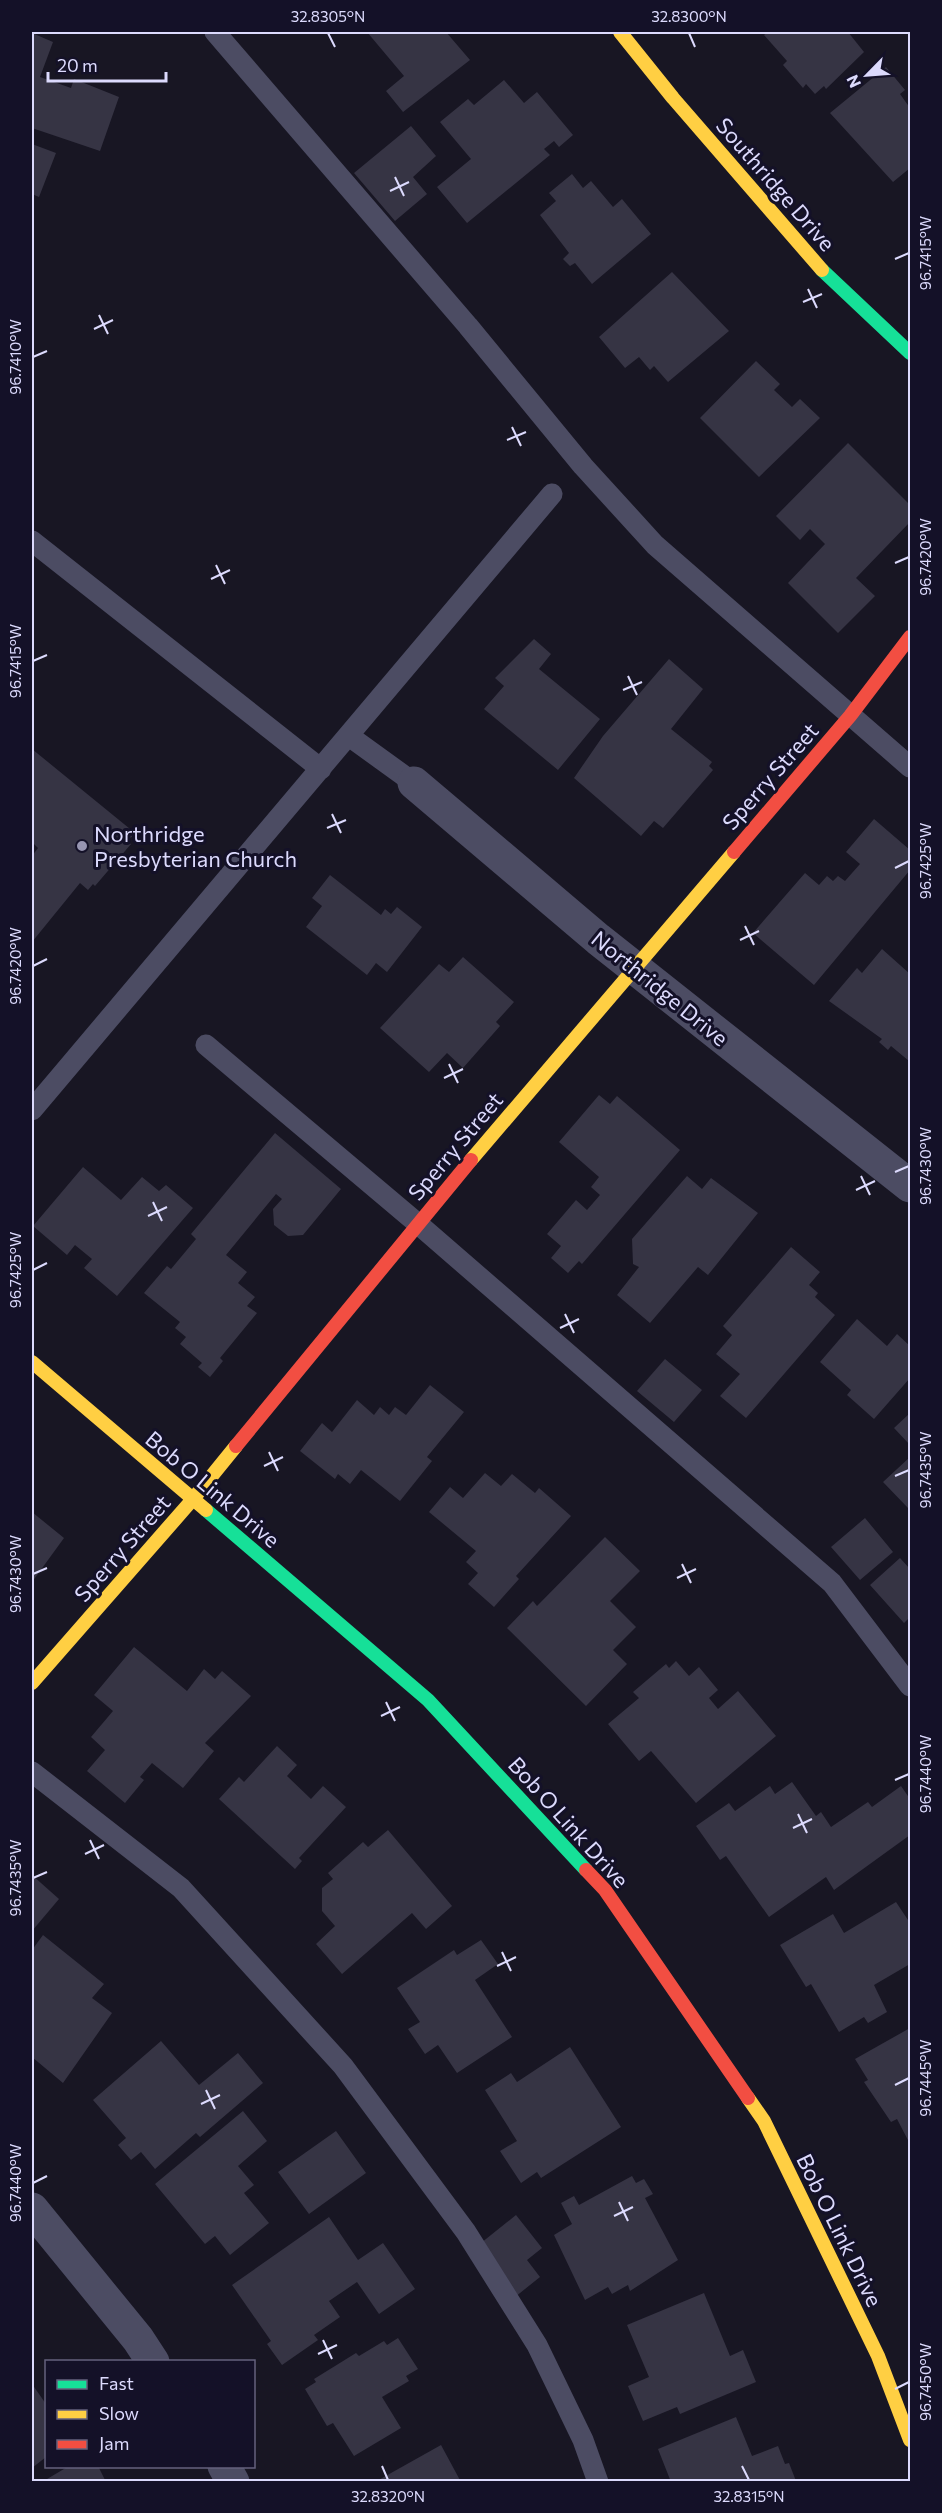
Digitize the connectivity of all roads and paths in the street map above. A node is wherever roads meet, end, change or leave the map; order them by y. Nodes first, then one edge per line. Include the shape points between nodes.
1 (215, 32) edge
2 (620, 32) edge
3 (910, 353) edge
4 (552, 494) dead end
5 (32, 542) edge
6 (910, 637) edge
7 (850, 716) junction
8 (349, 736) junction
9 (910, 767) edge
10 (321, 769) junction
11 (414, 783) joint
12 (633, 967) junction
13 (207, 1045) dead end
14 (32, 1110) edge
15 (910, 1186) edge
16 (417, 1223) junction
17 (32, 1362) edge
18 (193, 1499) junction
19 (32, 1683) edge
20 (910, 1686) edge
21 (32, 1772) edge
22 (32, 2209) edge
23 (152, 2360) edge
24 (910, 2440) edge
25 (225, 2468) edge
26 (233, 2481) edge
27 (598, 2481) edge

1 - 7 lane via 583,466 655,545
2 - 3 street, Southridge Drive via 827,275
4 - 8 lane
5 - 10 lane
6 - 7 street, Sperry Street
7 - 9 lane
7 - 12 street, Sperry Street
8 - 10 lane
8 - 11 lane
10 - 14 lane
11 - 12 street, Northridge Drive
12 - 15 street, Northridge Drive
12 - 16 street, Sperry Street
13 - 16 lane
16 - 18 street, Sperry Street
16 - 20 lane via 832,1583
17 - 18 street, Bob O Link Drive
18 - 19 street, Sperry Street
18 - 24 street, Bob O Link Drive via 428,1700 605,1890 764,2121 878,2356
21 - 27 lane via 181,1888 343,2066 466,2232 537,2345 583,2440
22 - 23 street
25 - 26 street

